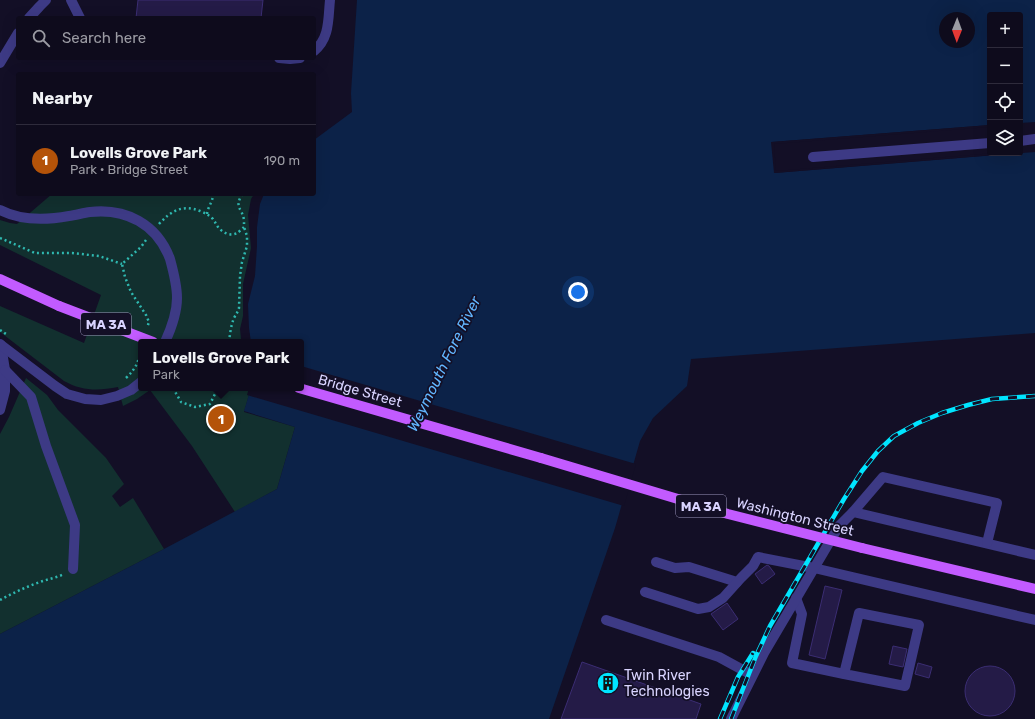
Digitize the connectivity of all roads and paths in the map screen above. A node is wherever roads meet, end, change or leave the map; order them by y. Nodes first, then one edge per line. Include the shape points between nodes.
1 (46, 0) edge
2 (71, 0) edge
3 (330, 0) edge
4 (31, 16) edge
5 (79, 16) edge
6 (16, 36) edge
7 (316, 50) edge
8 (0, 63) edge
9 (1035, 139) edge
10 (1023, 141) edge
11 (987, 143) edge
12 (813, 157) dead end
13 (214, 196) edge
14 (241, 196) edge
15 (0, 210) edge
16 (207, 214) junction
17 (244, 227) junction
18 (152, 230) junction
19 (0, 238) edge
20 (122, 264) junction
21 (0, 279) edge
22 (147, 329) dead end
23 (0, 330) edge
24 (11, 338) dead end
25 (146, 339) edge
26 (166, 339) edge
27 (229, 339) edge
28 (1, 345) edge
29 (138, 362) edge
30 (5, 370) junction
31 (124, 380) dead end
32 (138, 384) edge
33 (304, 389) edge
34 (175, 391) edge
35 (216, 391) edge
36 (0, 410) edge
37 (413, 420) joint
38 (853, 512) junction
39 (987, 544) junction
40 (1035, 555) edge
41 (656, 562) dead end
42 (814, 568) junction
43 (73, 569) joint
44 (737, 582) junction
45 (1035, 589) edge
46 (645, 592) dead end
47 (796, 598) junction
48 (0, 600) edge
49 (606, 620) dead end
50 (1035, 620) edge
51 (844, 674) junction
52 (752, 676) junction
53 (732, 719) edge

1 - 4 street
2 - 5 street
3 - 7 street via 326,34 321,46
6 - 8 street
9 - 10 street
11 - 12 street
13 - 16 path
14 - 17 path via 238,206 244,219
15 - 18 street via 18,217 35,219 52,219 89,212 123,214
16 - 17 path via 227,234 237,233
16 - 18 path via 184,208 165,217
17 - 27 path via 247,246 240,276 239,308
18 - 20 path via 142,247
18 - 26 street via 166,250 176,287 176,311
19 - 20 path via 35,253 99,256
20 - 22 path via 130,292 149,322
21 - 25 main road, MA 3A, bridge via 59,306
23 - 24 path
28 - 30 street
28 - 32 street via 67,394 101,400 117,396
29 - 31 path
30 - 36 street via 5,391
30 - 43 street via 31,397 75,525
33 - 37 main road, Bridge Street / MA 3A
34 - 35 path via 181,402 195,406 210,404
37 - 45 main road, Washington Street / MA 3A, bridge via 728,514
38 - 39 street
38 - 39 street via 883,477 997,503
38 - 42 street via 839,526
39 - 40 street
41 - 44 street via 675,568 689,567
42 - 44 street via 758,557
42 - 47 street
42 - 50 street
43 - 48 path via 57,578 40,582
44 - 46 street via 723,598 709,607 698,609
47 - 51 street via 802,614 792,663
47 - 52 street
49 - 52 street via 719,657
51 - 51 street via 859,613 919,625 905,686
52 - 53 street

